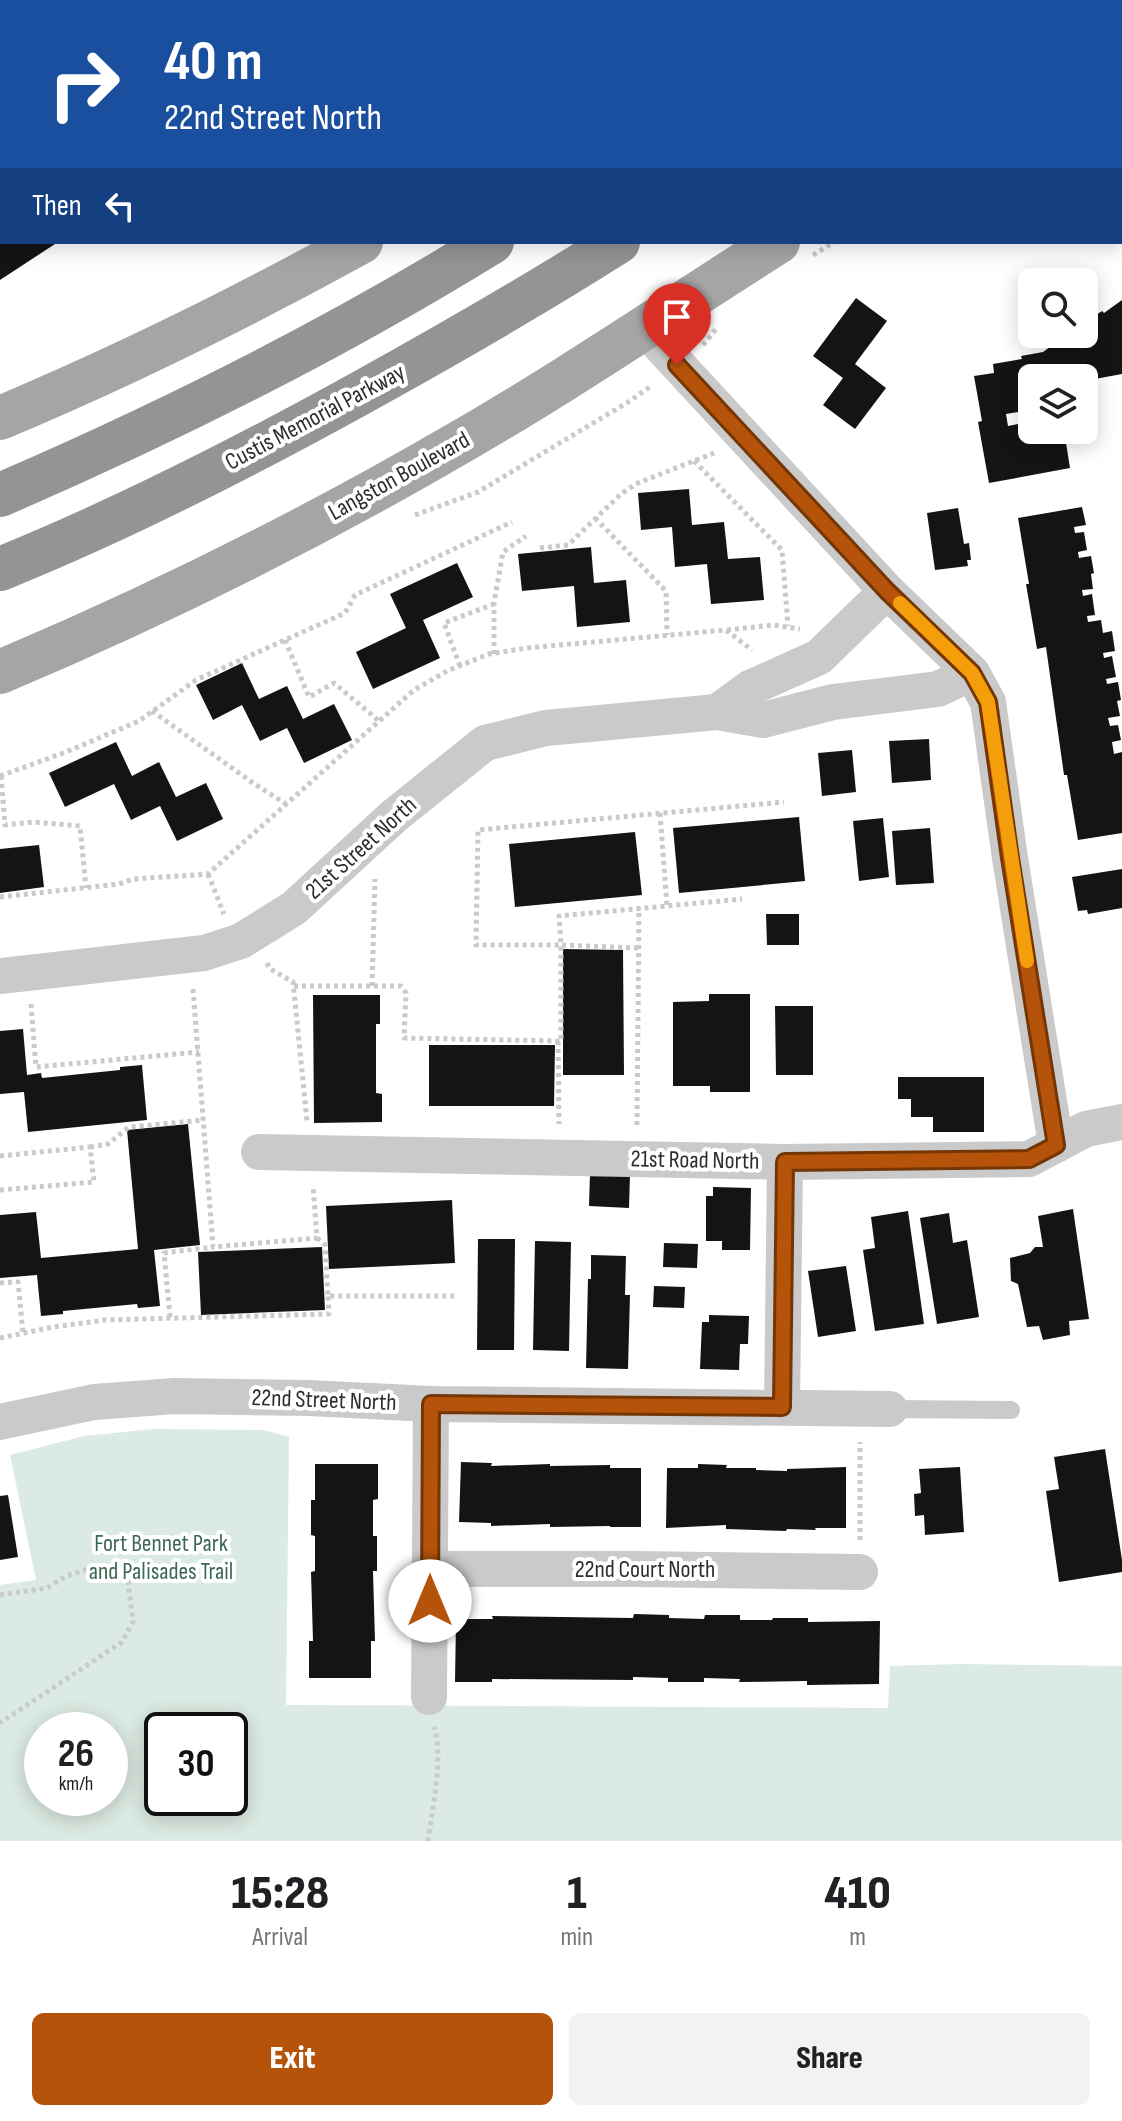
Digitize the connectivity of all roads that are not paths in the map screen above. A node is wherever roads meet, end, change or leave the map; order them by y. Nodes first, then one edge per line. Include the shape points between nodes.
1 (357, 244) edge
2 (489, 244) edge
3 (615, 244) edge
4 (775, 244) edge
5 (643, 327) junction
6 (0, 418) edge
7 (0, 495) edge
8 (0, 569) edge
9 (887, 591) junction
10 (0, 672) edge
11 (972, 673) junction
12 (717, 712) junction
13 (0, 976) edge
14 (1122, 1122) edge
15 (1056, 1145) junction
16 (259, 1152) dead end
17 (785, 1162) junction
18 (431, 1404) junction
19 (782, 1407) junction
20 (890, 1409) joint
21 (1011, 1410) dead end
22 (0, 1422) edge
23 (430, 1569) junction
24 (860, 1572) road end
25 (429, 1697) road end

1 - 6 main road via 148,353
2 - 7 highway via 263,371
3 - 8 highway, Custis Memorial Parkway via 451,343 243,457
4 - 5 main road, Langston Boulevard
5 - 9 street
5 - 10 main road, Langston Boulevard via 350,505
9 - 11 street
9 - 12 street via 819,657 750,688
11 - 12 street, 21st Street North via 938,689 833,702 763,720
11 - 15 street via 988,702
12 - 13 street, 21st Street North via 546,728 485,743 394,816 294,908 241,941 204,953
14 - 15 street, 21st Road North via 1086,1129
15 - 17 street, 21st Road North via 1029,1159
16 - 17 street, 21st Road North
17 - 19 street
18 - 19 street, 22nd Street North
18 - 22 street, 22nd Street North via 175,1396 94,1402
18 - 23 street
19 - 20 street, 22nd Street North
20 - 21 lane
23 - 24 street, 22nd Court North
23 - 25 street

